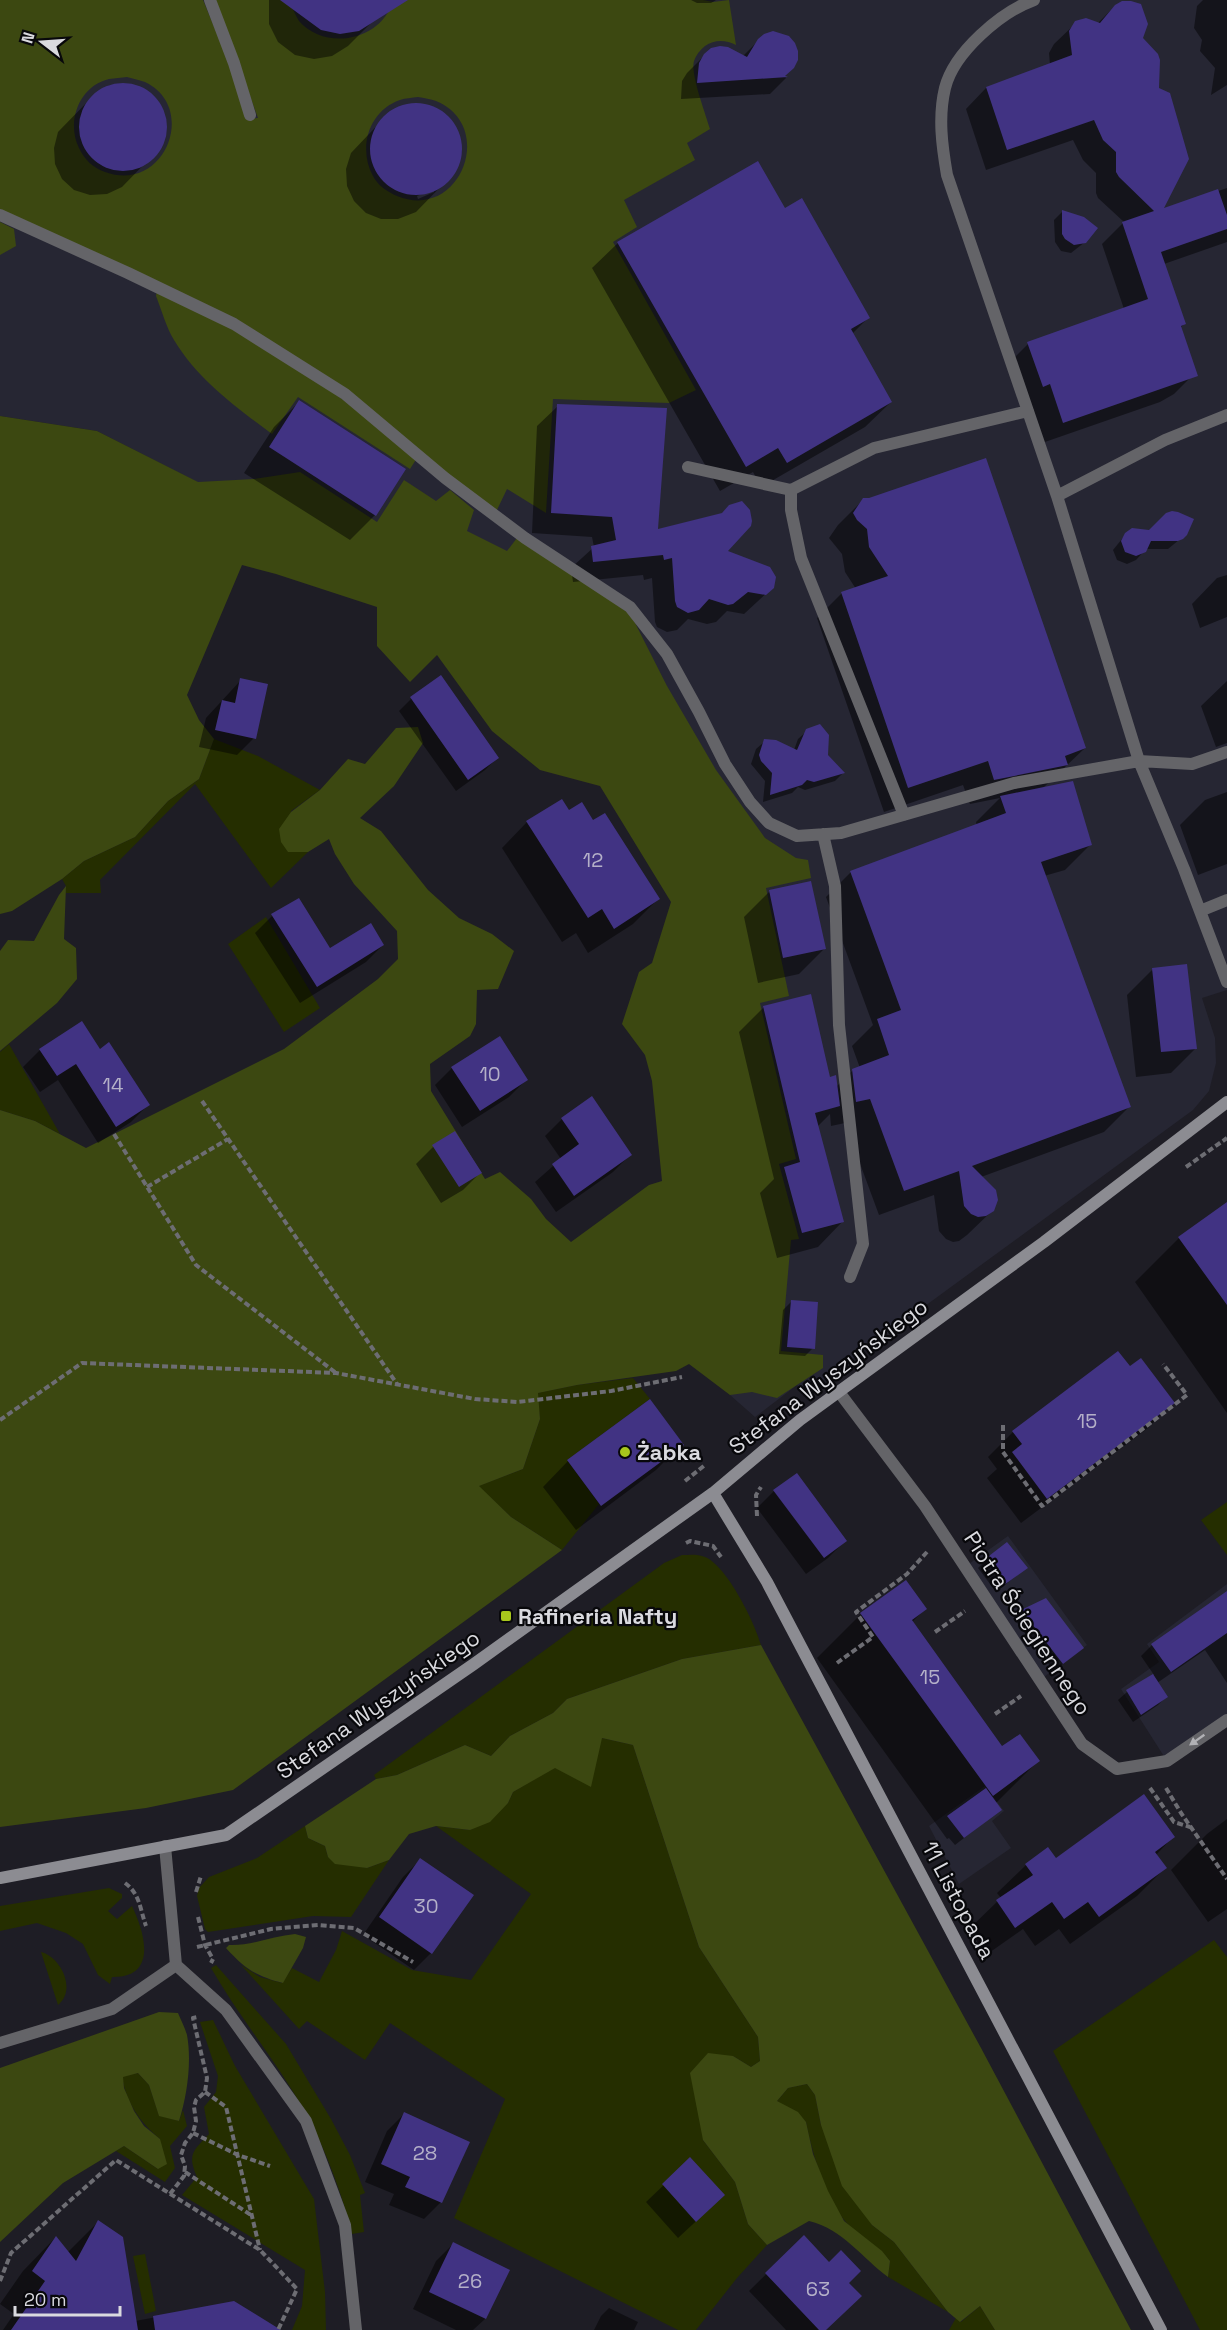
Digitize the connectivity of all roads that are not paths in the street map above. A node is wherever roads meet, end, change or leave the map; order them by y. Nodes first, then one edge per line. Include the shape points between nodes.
1 (210, 0) edge
2 (1034, 0) edge
3 (250, 115) dead end
4 (0, 215) edge
5 (1028, 411) junction
6 (1227, 415) edge
7 (688, 467) dead end
8 (791, 490) junction
9 (1057, 496) junction
10 (1227, 752) edge
11 (1139, 761) junction
12 (904, 815) junction
13 (823, 834) junction
14 (1227, 900) edge
15 (1200, 911) junction
16 (1227, 982) edge
17 (1227, 1102) edge
18 (850, 1276) dead end
19 (839, 1392) junction
20 (713, 1493) junction
21 (1227, 1720) edge
22 (165, 1846) junction
23 (0, 1878) edge
24 (176, 1965) junction
25 (0, 2043) edge
26 (356, 2330) edge
27 (1161, 2330) edge

1 - 3 street
2 - 5 street via 993,23 963,54 945,87 940,133 947,174
4 - 13 street via 234,324 345,394 507,525 630,607 667,654 725,764 750,802 769,823 797,836
5 - 8 street via 874,448
5 - 9 street
6 - 9 street via 1165,440
7 - 8 street
8 - 12 street via 801,558
9 - 11 street
10 - 11 street via 1192,764
11 - 12 street via 1014,783
11 - 15 street
12 - 13 street via 841,833
13 - 18 street via 835,886 838,1025 862,1244
14 - 15 street
15 - 16 street
17 - 19 street, Stefana Wyszyńskiego
19 - 20 street, Stefana Wyszyńskiego
21 -> 19 street, Piotra Ściegiennego via 1167,1761 1117,1769 1082,1744 925,1506
20 - 22 street, Stefana Wyszyńskiego via 226,1835
20 - 27 street, 11 Listopada via 767,1582
22 - 23 street, Stefana Wyszyńskiego
22 - 24 street
24 - 25 street via 112,2009
24 - 26 street via 226,2010 306,2121 345,2225

